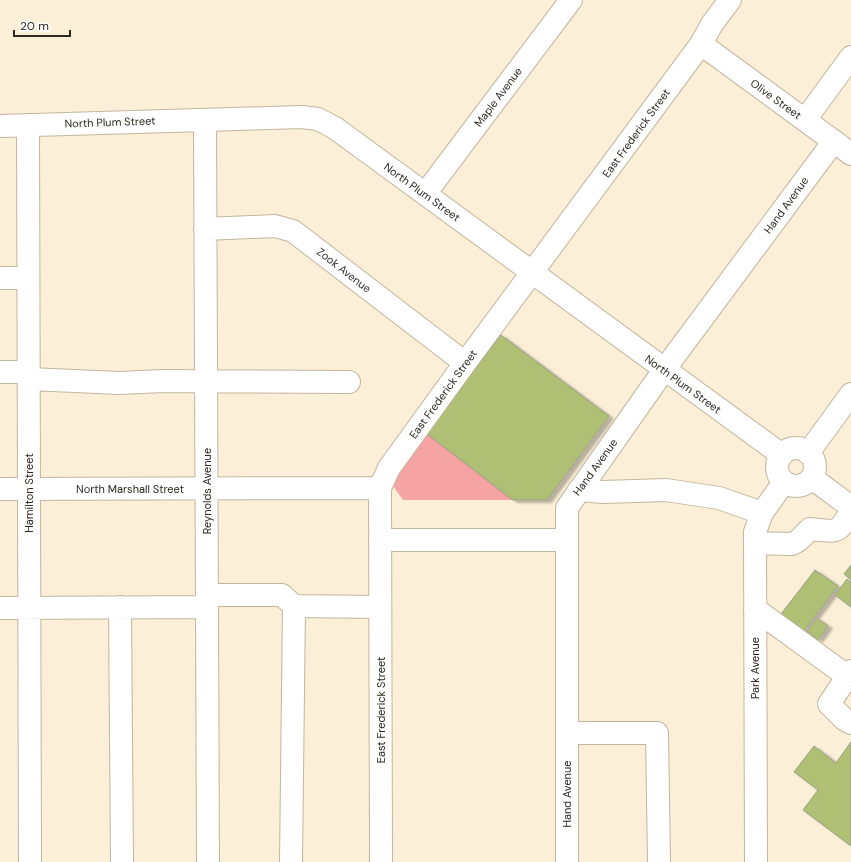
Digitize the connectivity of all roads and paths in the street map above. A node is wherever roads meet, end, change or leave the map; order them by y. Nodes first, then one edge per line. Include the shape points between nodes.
1 (571, 0) edge
2 (709, 0) edge
3 (730, 0) edge
4 (712, 24) junction
5 (701, 44) junction
6 (851, 57) edge
7 (205, 120) junction
8 (805, 120) junction
9 (28, 125) junction
10 (0, 126) edge
11 (834, 140) junction
12 (851, 154) edge
13 (425, 194) junction
14 (205, 228) junction
15 (533, 273) junction
16 (0, 278) edge
17 (28, 278) junction
18 (464, 363) junction
19 (664, 370) junction
20 (0, 372) edge
21 (29, 376) junction
22 (206, 382) junction
23 (349, 382) dead end
24 (851, 394) edge
25 (808, 453) junction
26 (782, 455) junction
27 (812, 478) junction
28 (784, 482) junction
29 (0, 488) edge
30 (29, 488) junction
31 (380, 488) junction
32 (206, 489) junction
33 (579, 490) junction
34 (851, 507) edge
35 (851, 512) edge
36 (762, 513) junction
37 (380, 540) junction
38 (566, 540) junction
39 (755, 543) junction
40 (207, 601) junction
41 (294, 606) junction
42 (120, 607) junction
43 (380, 607) junction
44 (0, 608) edge
45 (30, 608) junction
46 (755, 609) junction
47 (848, 676) edge
48 (851, 723) edge
49 (566, 733) junction
50 (30, 862) edge
51 (122, 862) edge
52 (208, 862) edge
53 (291, 862) edge
54 (381, 862) edge
55 (567, 862) edge
56 (659, 862) edge
57 (756, 862) edge

1 - 13 street, Maple Avenue
2 - 4 street
3 - 4 street, East Frederick Street
4 - 5 street, East Frederick Street
5 - 8 street, Olive Street
5 - 15 street, East Frederick Street
6 - 8 street
7 - 9 street, North Plum Street
7 - 13 street, North Plum Street via 302,117 318,119 335,128
7 - 14 street, Reynolds Avenue
8 - 11 street, Olive Street
9 - 10 street, North Plum Street
9 - 17 street, Hamilton Street
11 - 12 street, Olive Street
11 - 19 street, Hand Avenue
13 - 15 street, North Plum Street
14 - 18 street, Zook Avenue via 275,226 293,231
14 - 22 street, Reynolds Avenue
15 - 18 street, East Frederick Street
15 - 19 street, North Plum Street
16 - 17 street
17 - 21 street, Hamilton Street
18 - 31 street, East Frederick Street via 389,468
19 - 26 street, North Plum Street
19 - 33 street, Hand Avenue
20 - 21 street
21 - 22 street via 119,382
21 - 30 street, Hamilton Street
22 - 23 street
22 - 32 street, Reynolds Avenue
24 - 25 street
25 - 26 street via 792,449
25 - 27 street via 815,462
26 - 28 street via 778,472
27 - 28 street via 808,483 796,486
27 - 34 street
28 - 36 street, Park Avenue
29 - 30 street, North Marshall Street
30 - 32 street, North Marshall Street
30 - 45 street, Hamilton Street
31 - 32 street, North Marshall Street
31 - 37 street, East Frederick Street
32 - 40 street, Reynolds Avenue
33 - 36 street via 666,490 719,498
33 - 38 street, Hand Avenue via 567,508
35 - 39 street via 841,528 835,531 810,530 792,544
36 - 39 street, Park Avenue via 755,532
37 - 38 street
37 - 43 street, East Frederick Street
38 - 49 street, Hand Avenue
39 - 46 street, Park Avenue
40 - 41 street via 282,595
40 - 42 street
40 - 52 street, Reynolds Avenue
41 - 43 street
41 - 53 street
42 - 45 street
42 - 51 street
43 - 54 street, East Frederick Street
44 - 45 street
45 - 50 street, Hamilton Street
46 - 47 street
46 - 57 street, Park Avenue
47 - 48 street via 828,704
49 - 55 street, Hand Avenue
49 - 56 street via 657,733

